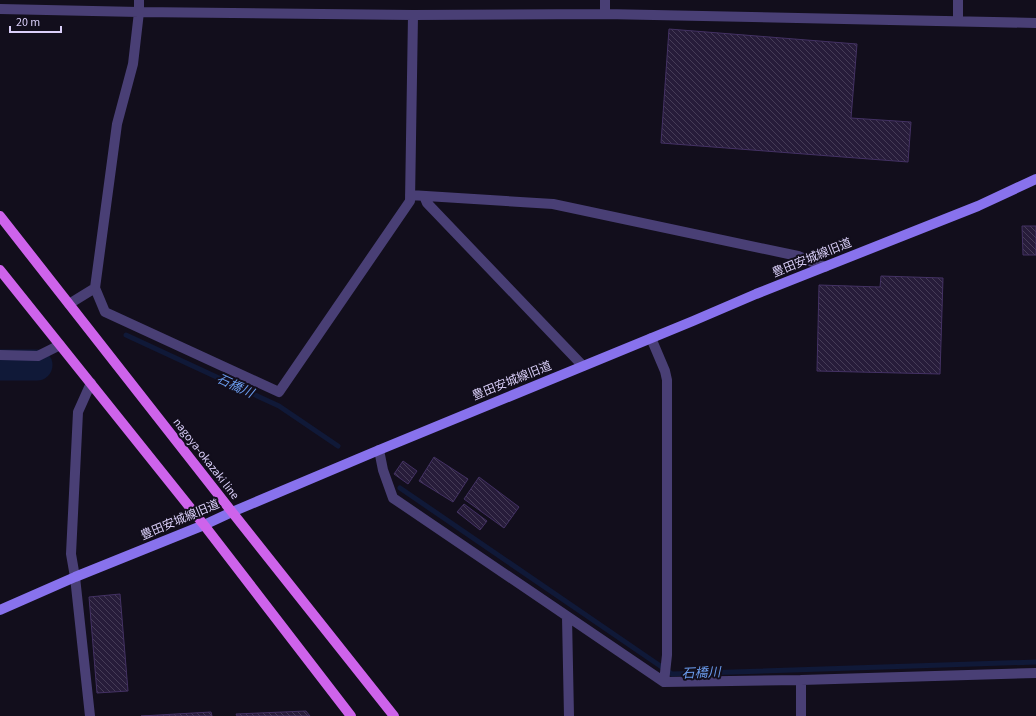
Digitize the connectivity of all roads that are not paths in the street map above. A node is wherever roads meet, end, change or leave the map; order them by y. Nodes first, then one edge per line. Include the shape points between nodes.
1 (140, 0) edge
2 (605, 0) edge
3 (958, 0) edge
4 (0, 10) edge
5 (139, 12) junction
6 (605, 14) junction
7 (413, 15) junction
8 (958, 21) junction
9 (1036, 23) edge
10 (1036, 179) edge
11 (410, 195) junction
12 (424, 196) junction
13 (0, 216) edge
14 (825, 266) junction
15 (0, 270) edge
16 (96, 288) junction
17 (69, 304) junction
18 (651, 338) junction
19 (60, 345) junction
20 (0, 355) edge
21 (583, 366) junction
22 (91, 384) junction
23 (379, 450) junction
24 (232, 512) junction
25 (204, 525) junction
26 (75, 577) junction
27 (0, 610) edge
28 (568, 617) junction
29 (1036, 673) edge
30 (664, 680) junction
31 (801, 680) junction
32 (90, 716) edge
33 (351, 716) edge
34 (394, 716) edge
35 (569, 716) edge
36 (801, 716) edge

1 - 5 street
2 - 6 street
3 - 8 street
4 - 5 street
5 - 7 street
5 - 16 street via 133,64 117,124
6 - 7 street
6 - 8 street
7 - 11 street
8 - 9 street
10 - 14 street, 豊田安城線旧道 via 978,206
11 - 12 street
11 - 16 street via 410,201 279,392 105,312
12 - 14 street via 553,204 798,256
12 - 21 street via 427,203
13 - 17 main road, nagoya-okazaki line
14 - 18 street, 豊田安城線旧道
15 - 19 main road
16 - 17 street
17 - 24 main road, nagoya-okazaki line
18 - 21 street, 豊田安城線旧道
18 - 30 street via 666,380 667,655
19 - 20 street via 38,356
19 - 22 main road
21 - 23 street, 豊田安城線旧道
22 - 25 main road
22 - 26 street via 78,412 70,554
23 - 24 street, 豊田安城線旧道
23 - 28 street via 393,498
24 - 25 street, 豊田安城線旧道
24 - 34 main road, nagoya-okazaki line
25 - 26 street, 豊田安城線旧道
25 - 33 main road
26 - 27 street, 豊田安城線旧道
26 - 32 street
28 - 30 street
28 - 35 street
29 - 31 street
30 - 31 street
31 - 36 street

